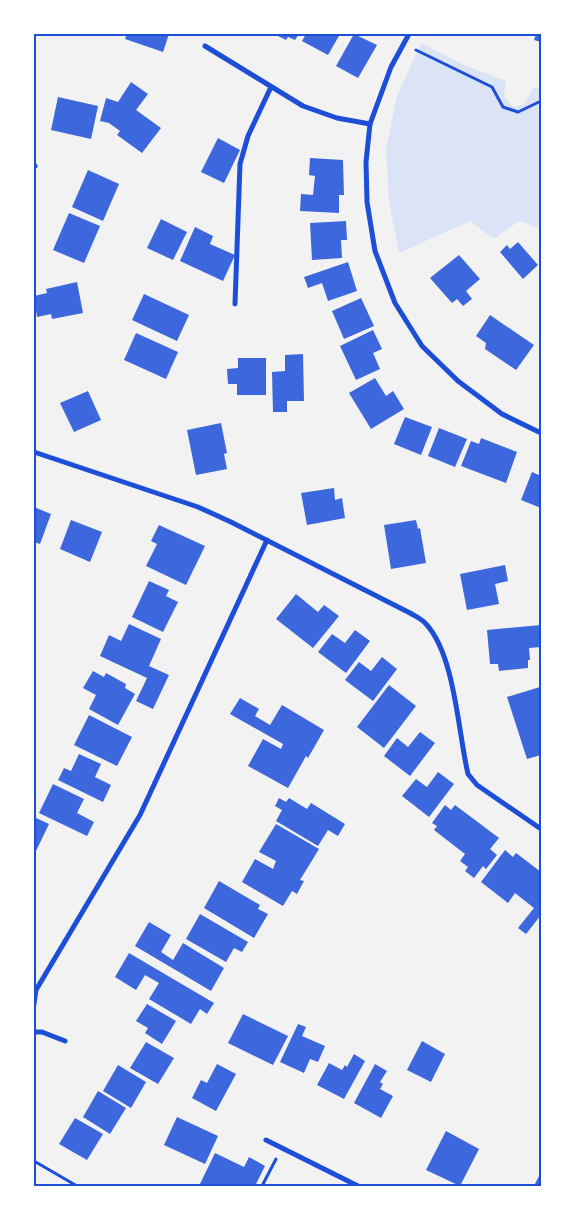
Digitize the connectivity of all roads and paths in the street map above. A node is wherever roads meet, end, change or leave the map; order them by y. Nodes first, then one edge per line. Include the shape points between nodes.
1 (409, 34) edge
2 (404, 43) junction
3 (205, 46) dead end
4 (271, 86) junction
5 (541, 101) edge
6 (370, 124) junction
7 (235, 304) dead end
8 (541, 433) edge
9 (34, 452) edge
10 (267, 540) junction
11 (541, 829) edge
12 (34, 1004) edge
13 (34, 1032) edge
14 (64, 1041) dead end
15 (266, 1140) dead end
16 (282, 1148) junction
17 (34, 1161) edge
18 (78, 1186) edge
19 (262, 1186) edge
20 (358, 1186) edge

1 - 2 street
2 - 5 path via 492,87 503,107 518,112
2 - 6 street via 391,67
3 - 4 street
4 - 6 street via 303,106 336,118
4 - 7 street via 248,136 240,164
6 - 8 street via 366,162 367,202 375,251 395,303 422,346 458,381 502,414
9 - 10 street via 198,507
10 - 11 street via 426,624 450,675 468,774 477,785
10 - 12 street via 140,815 36,990
13 - 14 street
15 - 16 street
16 - 19 path
16 - 20 street
17 - 18 path

